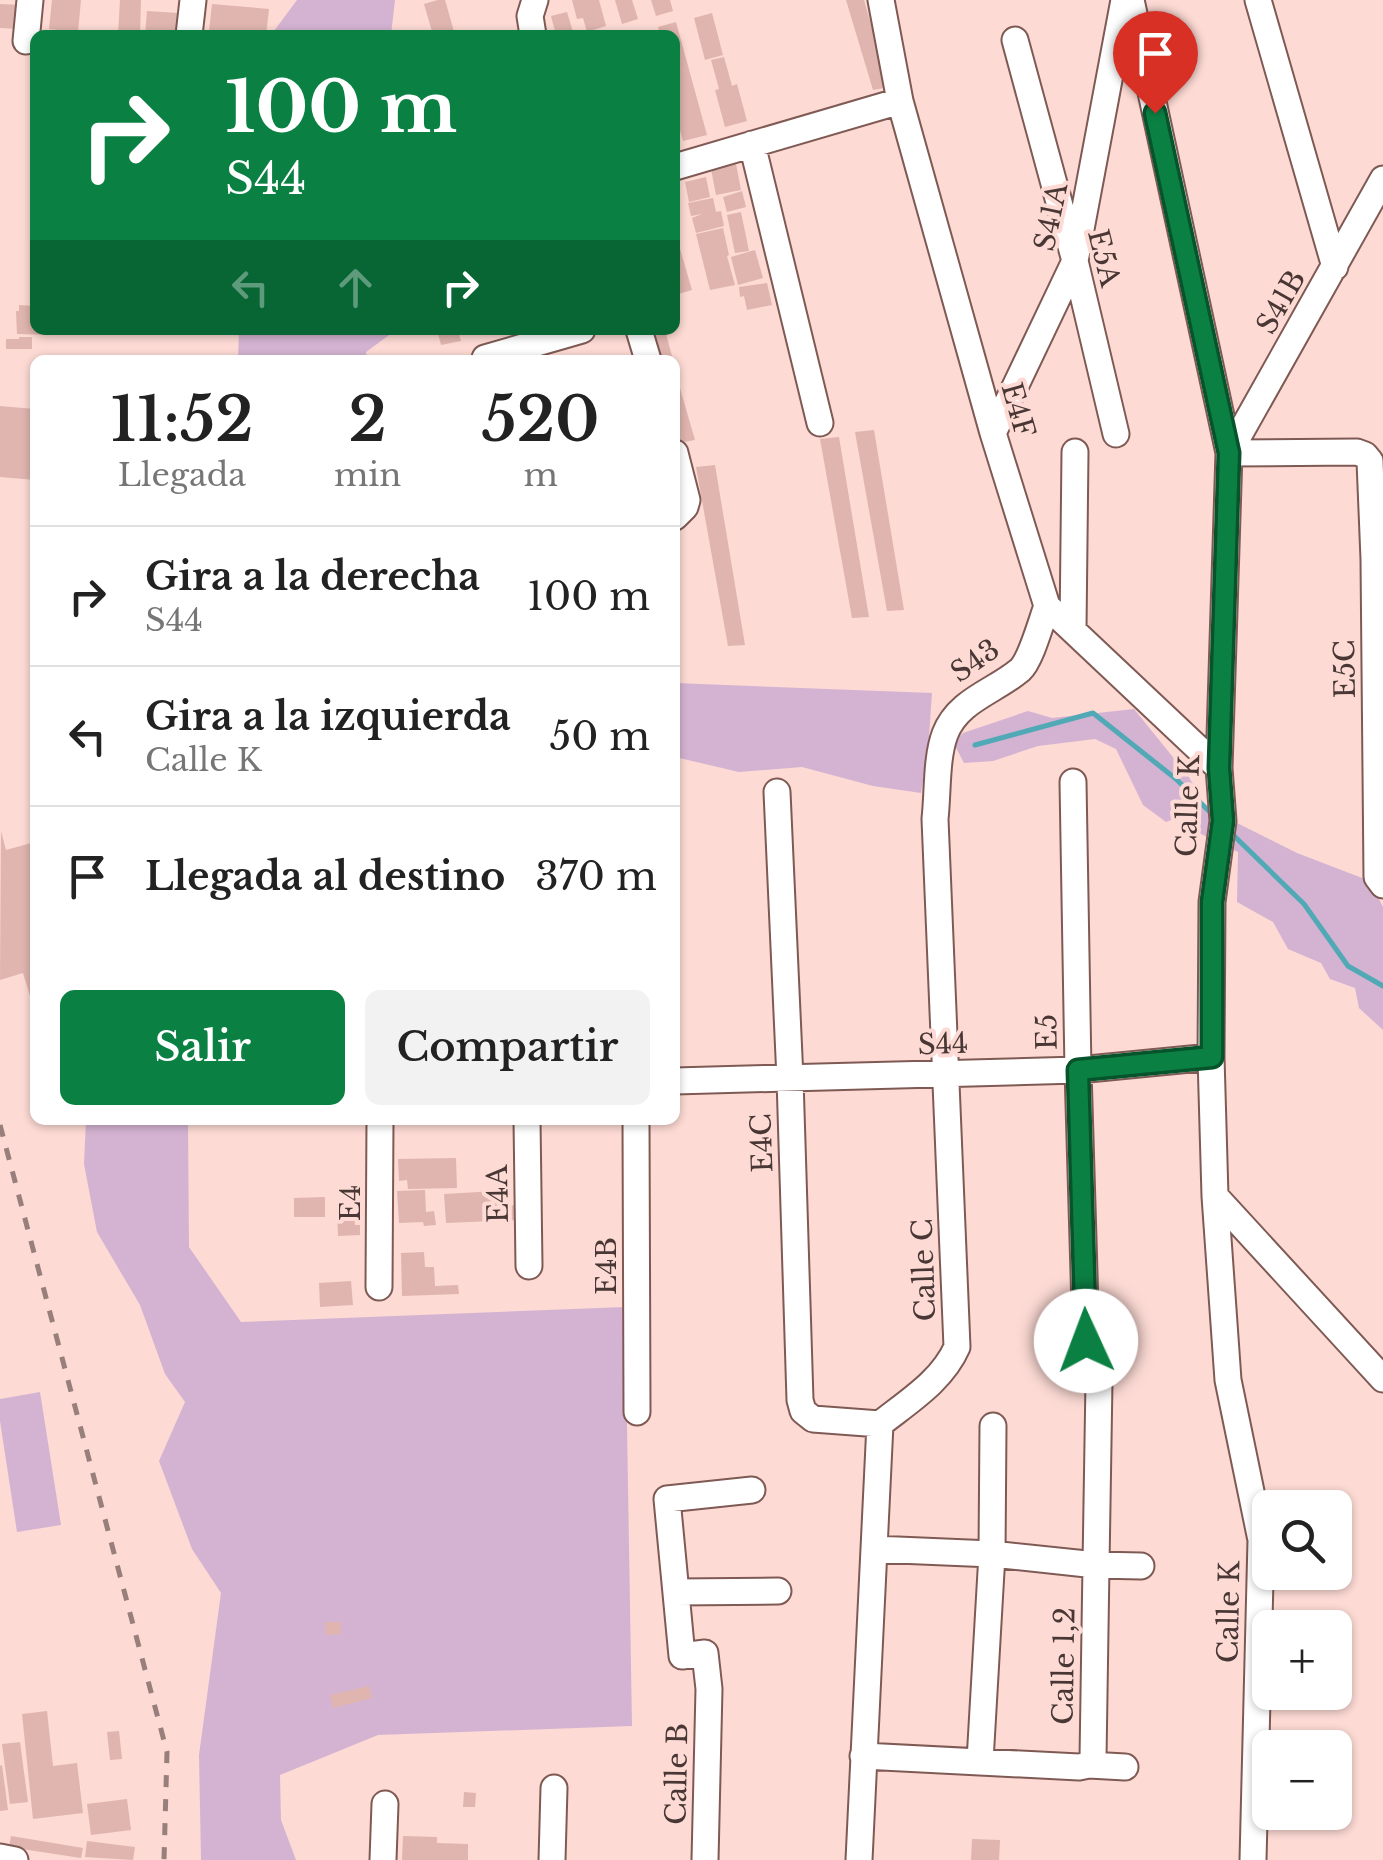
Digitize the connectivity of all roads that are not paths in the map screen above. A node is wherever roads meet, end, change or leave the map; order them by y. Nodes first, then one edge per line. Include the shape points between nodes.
1 (30, 0) edge
2 (193, 0) edge
3 (535, 0) edge
4 (1127, 0) edge
5 (1258, 0) edge
6 (886, 7) edge
7 (190, 30) edge
8 (532, 30) edge
9 (20, 40) edge
10 (1015, 40) dead end
11 (900, 100) junction
12 (752, 144) junction
13 (680, 166) edge
14 (1383, 179) edge
15 (1075, 262) junction
16 (1335, 267) junction
17 (565, 335) edge
18 (495, 355) edge
19 (820, 423) dead end
20 (993, 433) junction
21 (1116, 434) dead end
22 (1075, 452) dead end
23 (1229, 453) junction
24 (680, 473) edge
25 (680, 512) edge
26 (1048, 606) junction
27 (1073, 629) junction
28 (959, 710) joint
29 (1219, 768) junction
30 (1072, 782) dead end
31 (777, 792) dead end
32 (1380, 881) edge
33 (1212, 1057) junction
34 (1078, 1070) junction
35 (946, 1074) junction
36 (790, 1078) junction
37 (680, 1081) edge
38 (380, 1125) edge
39 (526, 1125) edge
40 (636, 1125) edge
41 (1216, 1196) junction
42 (529, 1266) dead end
43 (380, 1287) dead end
44 (1086, 1341) dead end
45 (1383, 1378) edge
46 (1099, 1381) dead end
47 (637, 1412) dead end
48 (880, 1424) junction
49 (993, 1426) dead end
50 (752, 1490) dead end
51 (874, 1550) junction
52 (992, 1554) junction
53 (1096, 1565) junction
54 (1141, 1566) dead end
55 (778, 1590) dead end
56 (676, 1592) junction
57 (864, 1756) junction
58 (980, 1761) junction
59 (1088, 1765) junction
60 (1125, 1767) dead end
61 (554, 1788) dead end
62 (385, 1804) dead end
63 (0, 1857) edge
64 (15, 1860) edge
65 (383, 1860) edge
66 (552, 1860) edge
67 (705, 1860) edge
68 (858, 1860) edge
69 (1253, 1860) edge

1 - 9 street
2 - 7 street
3 - 8 street
4 - 15 street, S41A
4 - 23 street, Calle K
5 - 16 street
6 - 11 street, E4F
10 - 15 street, E5A
11 - 12 street
11 - 20 street, E4F
12 - 13 street
12 - 19 street
14 - 16 street, S41B
15 - 20 street, S41A
15 - 21 street, E5A
16 - 23 street, S41B
17 - 18 street
20 - 26 street, E4F
22 - 27 street
23 - 29 street, Calle K
23 - 32 street, E5C via 1357,452 1370,462
24 - 25 street via 687,500
26 - 27 street, E4F
26 - 28 street, S43 via 1024,668
27 - 29 street, E4F
28 - 35 street, Calle C via 938,761 935,818
29 - 33 street, Calle K via 1223,821 1212,902
30 - 34 street, E5
31 - 36 street, E4C
33 - 34 street, S44
33 - 41 street, Calle K
34 - 35 street, S44
34 - 44 street, E5
35 - 36 street, S44
35 - 48 street, Calle C via 957,1346 936,1380
36 - 37 street, S44
36 - 48 street, E4C via 803,1412 814,1419
38 - 43 street, E4
39 - 42 street, E4A
40 - 47 street, E4B
41 - 45 street
41 - 69 street, Calle K via 1228,1380 1261,1540
46 - 53 street, Calle 1,2
48 - 51 street
49 - 52 street
50 - 56 street via 667,1500
51 - 52 street
51 - 57 street
52 - 53 street
52 - 58 street
53 - 54 street
53 - 59 street, Calle 1,2
55 - 56 street
56 - 67 street, Calle B via 682,1656 705,1653
57 - 58 street, Calle 1,2
57 - 68 street
58 - 59 street, Calle 1,2
59 - 60 street
61 - 66 street
62 - 65 street
63 - 64 street

